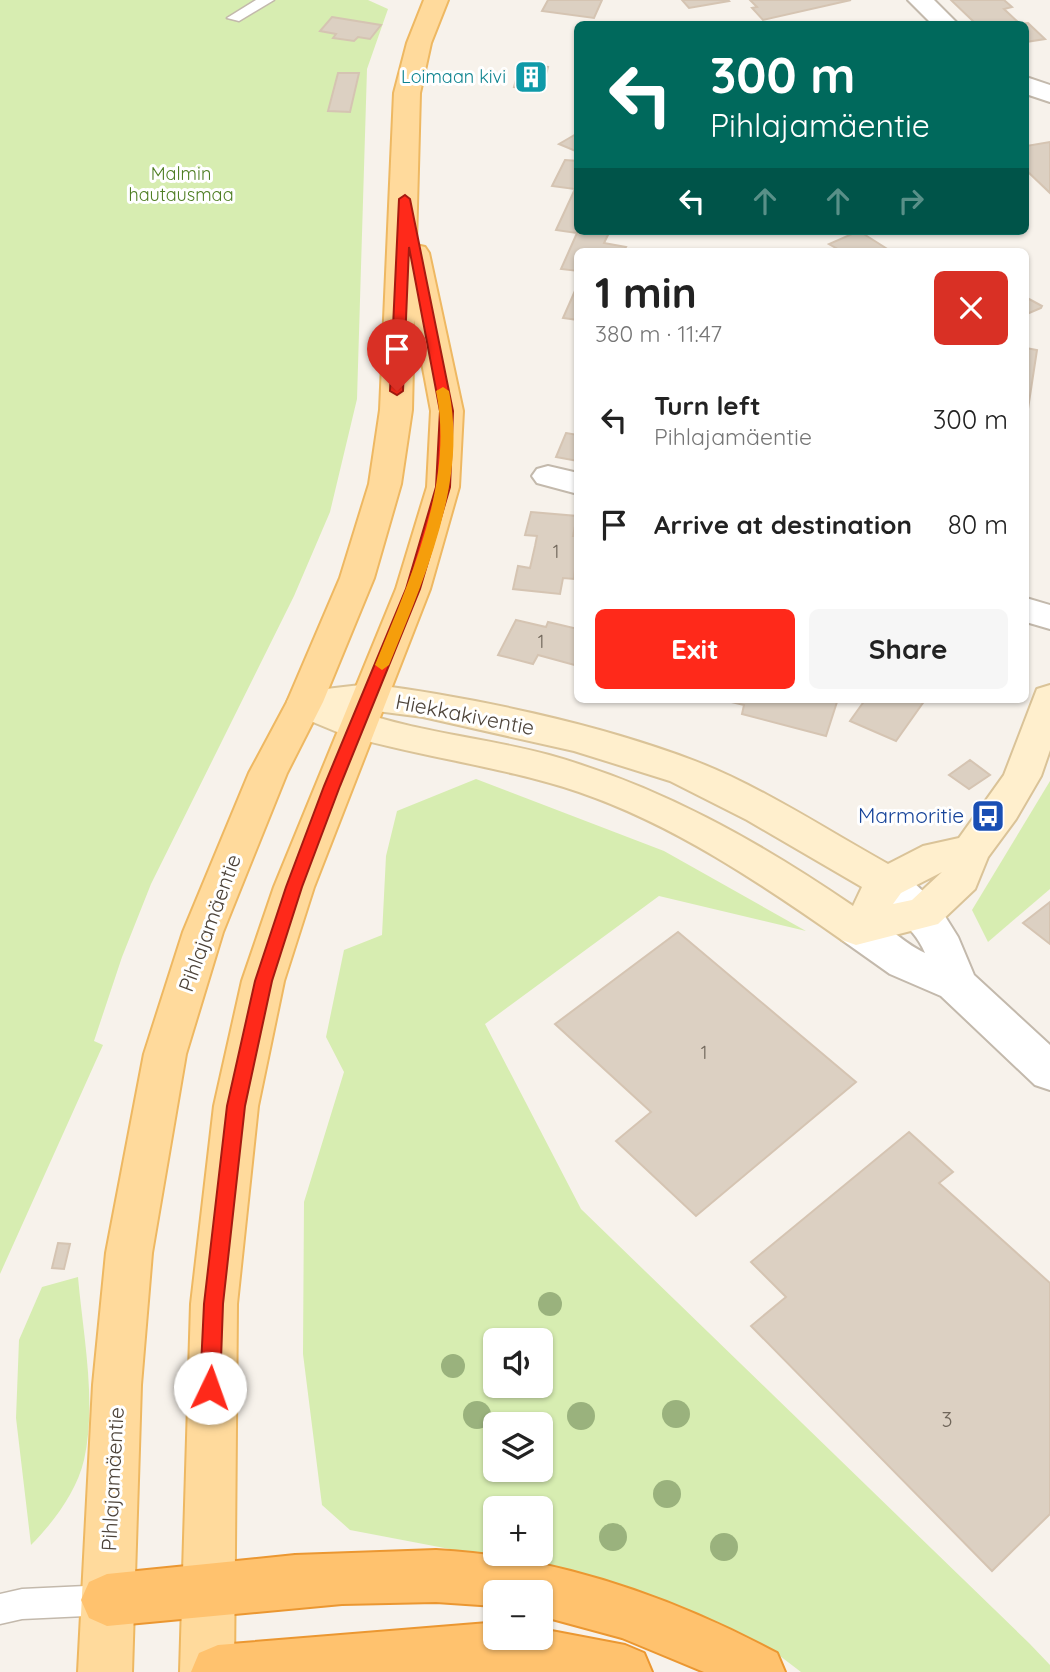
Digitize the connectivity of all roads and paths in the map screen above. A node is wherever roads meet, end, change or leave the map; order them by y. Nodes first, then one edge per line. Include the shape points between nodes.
1 (267, 0) edge
2 (436, 0) edge
3 (920, 0) edge
4 (234, 18) dead end
5 (943, 21) edge
6 (1029, 86) edge
7 (1050, 94) edge
8 (405, 199) junction
9 (1029, 611) edge
10 (1050, 617) edge
11 (1050, 698) edge
12 (305, 702) junction
13 (363, 712) junction
14 (971, 851) junction
15 (887, 883) junction
16 (924, 913) junction
17 (856, 929) junction
18 (956, 984) junction
19 (1050, 1072) edge
20 (207, 1591) junction
21 (107, 1600) junction
22 (0, 1609) edge
23 (105, 1672) edge
24 (207, 1672) edge
25 (218, 1672) edge
26 (625, 1672) edge
27 (758, 1672) edge

1 - 4 lane
2 - 8 main road, Pihlajamäentie via 407,93
3 - 5 street
6 - 7 street
8 - 12 main road, Pihlajamäentie via 396,410 385,484 357,578
8 - 13 main road, Pihlajamäentie via 447,411 443,487 413,589
9 - 10 street
11 - 14 street via 1012,796
12 - 13 street, Hiekkakiventie
12 - 21 main road, Pihlajamäentie via 268,773 202,932 165,1054 129,1253 117,1385
13 - 15 street, Hiekkakiventie via 423,704 575,738 683,771 801,831
13 - 17 street, Hiekkakiventie via 444,744 554,770 656,807 766,866
13 - 20 main road, Pihlajamäentie via 294,887 263,981 236,1106 214,1304
14 - 15 street via 937,858
14 - 16 street via 961,878
15 - 16 street, Hiekkakiventie
15 - 17 street
16 - 17 street
16 - 18 street, Hiekkakiventie via 943,944
17 - 18 street, Hiekkakiventie via 904,962
18 - 19 street, Hiekkakiventie
20 - 21 highway
20 - 24 main road, Pihlajamäentie
20 - 27 highway via 348,1577 485,1578 627,1613 709,1644
21 - 22 lane
21 - 23 main road, Pihlajamäentie
25 - 26 highway via 488,1649 558,1657

